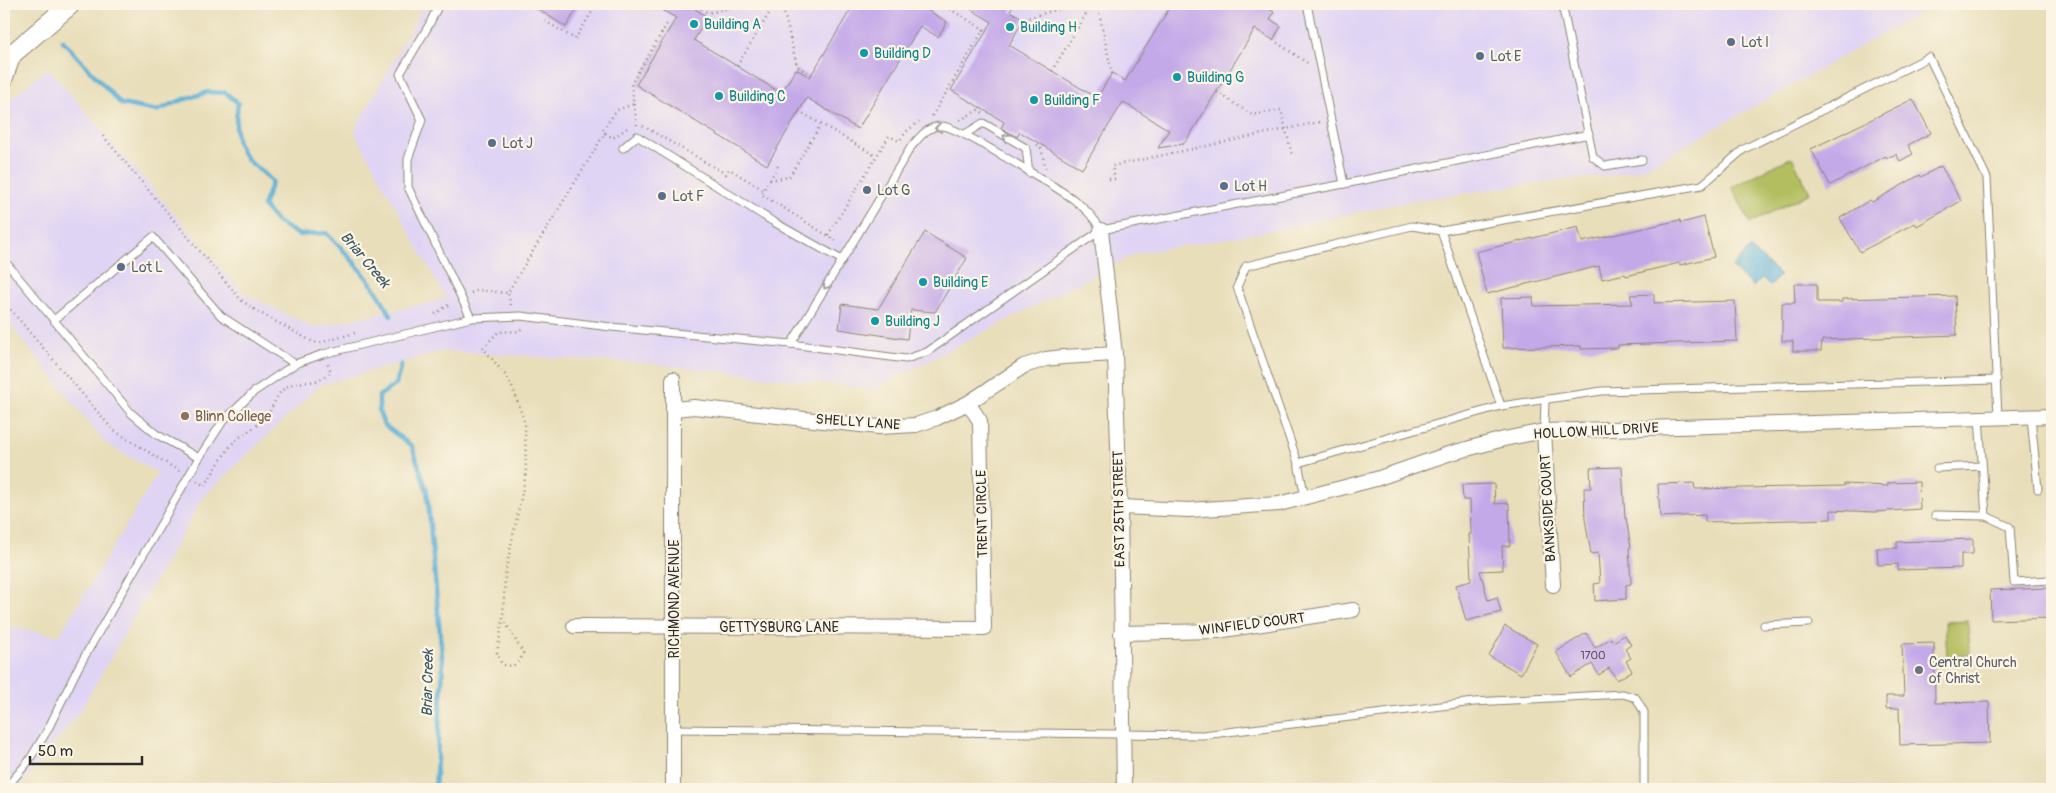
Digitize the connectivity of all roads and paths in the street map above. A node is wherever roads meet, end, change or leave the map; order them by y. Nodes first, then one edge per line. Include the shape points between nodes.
1 (71, 4) edge
2 (439, 4) edge
3 (597, 4) edge
4 (748, 4) edge
5 (775, 4) edge
6 (782, 4) edge
7 (941, 4) edge
8 (1076, 4) edge
9 (1092, 4) edge
10 (1097, 4) edge
11 (1272, 4) edge
12 (1307, 4) edge
13 (1562, 4) edge
14 (697, 6) dead end
15 (1269, 9) dead end
16 (1024, 19) dead end
17 (545, 21) dead end
18 (667, 24) dead end
19 (1273, 40) dead end
20 (21, 46) junction
21 (1305, 55) dead end
22 (4, 61) edge
23 (1307, 63) junction
24 (737, 66) dead end
25 (1052, 70) dead end
26 (1321, 71) junction
27 (1112, 73) dead end
28 (1309, 73) dead end
29 (811, 75) dead end
30 (4, 88) edge
31 (1217, 92) dead end
32 (634, 104) junction
33 (799, 111) dead end
34 (1317, 112) dead end
35 (986, 114) dead end
36 (932, 116) junction
37 (938, 116) dead end
38 (956, 118) dead end
39 (821, 124) junction
40 (637, 125) junction
41 (1286, 129) junction
42 (605, 133) junction
43 (965, 134) junction
44 (1589, 134) junction
45 (103, 136) dead end
46 (1034, 143) dead end
47 (623, 148) dead end
48 (1292, 155) dead end
49 (876, 156) junction
50 (1642, 160) dead end
51 (778, 166) dead end
52 (1048, 172) dead end
53 (1029, 173) junction
54 (770, 180) junction
55 (1108, 180) dead end
56 (1344, 184) junction
57 (764, 190) junction
58 (1101, 230) junction
59 (1441, 231) junction
60 (828, 235) junction
61 (838, 242) dead end
62 (4, 260) edge
63 (842, 260) junction
64 (508, 293) junction
65 (470, 294) dead end
66 (4, 302) edge
67 (450, 304) dead end
68 (511, 305) dead end
69 (427, 318) dead end
70 (471, 318) junction
71 (54, 320) junction
72 (522, 327) dead end
73 (359, 333) dead end
74 (791, 344) junction
75 (1115, 354) junction
76 (327, 363) dead end
77 (295, 364) junction
78 (673, 379) dead end
79 (1997, 380) junction
80 (1545, 400) junction
81 (968, 403) junction
82 (1501, 406) junction
83 (674, 409) junction
84 (2052, 416) edge
85 (1998, 417) junction
86 (2031, 417) junction
87 (1979, 418) junction
88 (1544, 431) junction
89 (199, 458) junction
90 (1298, 463) junction
91 (1982, 466) junction
92 (1937, 468) dead end
93 (189, 476) junction
94 (2038, 489) dead end
95 (1305, 497) junction
96 (1120, 507) junction
97 (2052, 508) edge
98 (1935, 515) dead end
99 (1986, 516) junction
100 (2052, 516) edge
101 (2052, 580) edge
102 (1553, 585) dead end
103 (1353, 610) dead end
104 (503, 618) junction
105 (1809, 623) dead end
106 (1764, 625) dead end
107 (574, 626) dead end
108 (674, 627) junction
109 (984, 628) joint
110 (1121, 633) junction
111 (674, 729) junction
112 (1123, 734) junction
113 (5, 789) edge
114 (673, 789) edge
115 (1124, 789) edge
116 (1644, 789) edge

1 - 20 main road
2 - 70 lane via 400,74 422,120 408,159 408,187
3 - 17 path via 575,39
4 - 14 path via 708,13
5 - 24 path
6 - 29 path via 797,66
7 - 36 path via 985,30
8 - 16 path
9 - 25 path
10 - 27 path
11 - 15 path
12 - 26 lane
13 - 44 lane
18 - 32 path via 631,84
19 - 23 path
20 - 22 main road
20 - 30 lane
21 - 23 path
23 - 26 path
23 - 28 path
26 - 56 lane
31 - 41 path via 1252,115 1282,110
32 - 40 path
32 - 42 path via 617,110 602,131
33 - 39 path
34 - 41 path via 1319,122
35 - 38 path via 978,110 961,120
36 - 37 path
36 - 49 path via 915,124 899,141 889,136
39 - 49 path
39 - 54 path via 788,177
40 - 42 path via 623,130 614,138
40 - 57 path via 648,128 726,174 729,169
41 - 48 path
41 - 55 path via 1112,166 1115,178
42 - 64 path
43 - 53 lane
53 -> 43 lane via 1026,148 983,123
43 -> 63 lane via 943,126 924,132 911,147
44 - 50 lane via 1593,157 1605,166
44 - 56 lane
45 - 73 path via 241,300 313,342
46 - 52 path via 1041,148
47 - 63 lane via 637,136 772,221
49 - 60 path
51 - 54 path
53 - 58 lane via 1072,199 1093,216
54 - 57 path
56 - 58 lane
57 - 60 path via 761,194
58 - 74 lane via 927,352 906,359
58 - 75 street, EAST 25TH STREET
59 - 79 lane via 1702,185 1744,150 1929,57 1987,178
59 - 82 lane
59 - 90 lane via 1412,226 1246,266 1237,287
60 - 61 path
62 - 71 lane
63 -> 74 lane
64 - 65 path via 478,290
64 - 68 path
66 - 93 path via 113,430
67 - 69 path
70 - 74 lane via 521,316
70 - 77 lane via 323,354
71 - 77 lane via 153,236 221,316
71 - 89 lane via 131,413 156,434
72 - 104 path via 520,331 498,332 482,348 506,376 524,424 526,474 506,574
75 - 81 street, SHELLY LANE via 1046,359 1024,366
75 - 96 street, EAST 25TH STREET
76 - 93 path via 331,372 324,378 292,384 280,393 268,415 234,443 205,486
77 - 89 lane via 255,391 223,421
78 - 83 street, RICHMOND AVENUE
79 - 80 lane via 1602,391
79 - 85 lane
80 - 82 lane
80 - 88 lane
81 - 83 street, SHELLY LANE via 916,425 879,427 694,407
81 - 109 street, TRENT CIRCLE via 980,421
82 - 90 lane
83 - 108 street, RICHMOND AVENUE
84 - 86 street, HOLLOW HILL DRIVE
85 - 86 street, HOLLOW HILL DRIVE
85 - 87 street, HOLLOW HILL DRIVE
86 - 94 lane
87 - 88 street, HOLLOW HILL DRIVE
87 - 91 lane
88 - 95 street, HOLLOW HILL DRIVE via 1448,454 1376,479
88 - 102 street, BANKSIDE COURT
89 - 93 lane
90 - 95 lane
91 - 92 lane
91 - 99 lane
93 - 113 lane via 78,668 48,731
95 - 96 street, HOLLOW HILL DRIVE via 1279,504 1189,510
96 - 110 street, EAST 25TH STREET
97 - 100 lane
98 - 99 lane
99 - 101 lane via 2010,527 2014,582
103 - 110 street, WINFIELD COURT via 1217,631
104 - 104 path via 498,658 505,665 513,666 523,653
105 - 106 lane
107 - 108 street, GETTYSBURG LANE
108 - 109 street, GETTYSBURG LANE
108 - 111 street, RICHMOND AVENUE
110 - 112 street, EAST 25TH STREET
111 - 112 lane
111 - 114 street, RICHMOND AVENUE
112 - 115 street, EAST 25TH STREET
112 - 116 lane via 1203,735 1474,702 1623,694 1636,698 1644,712

